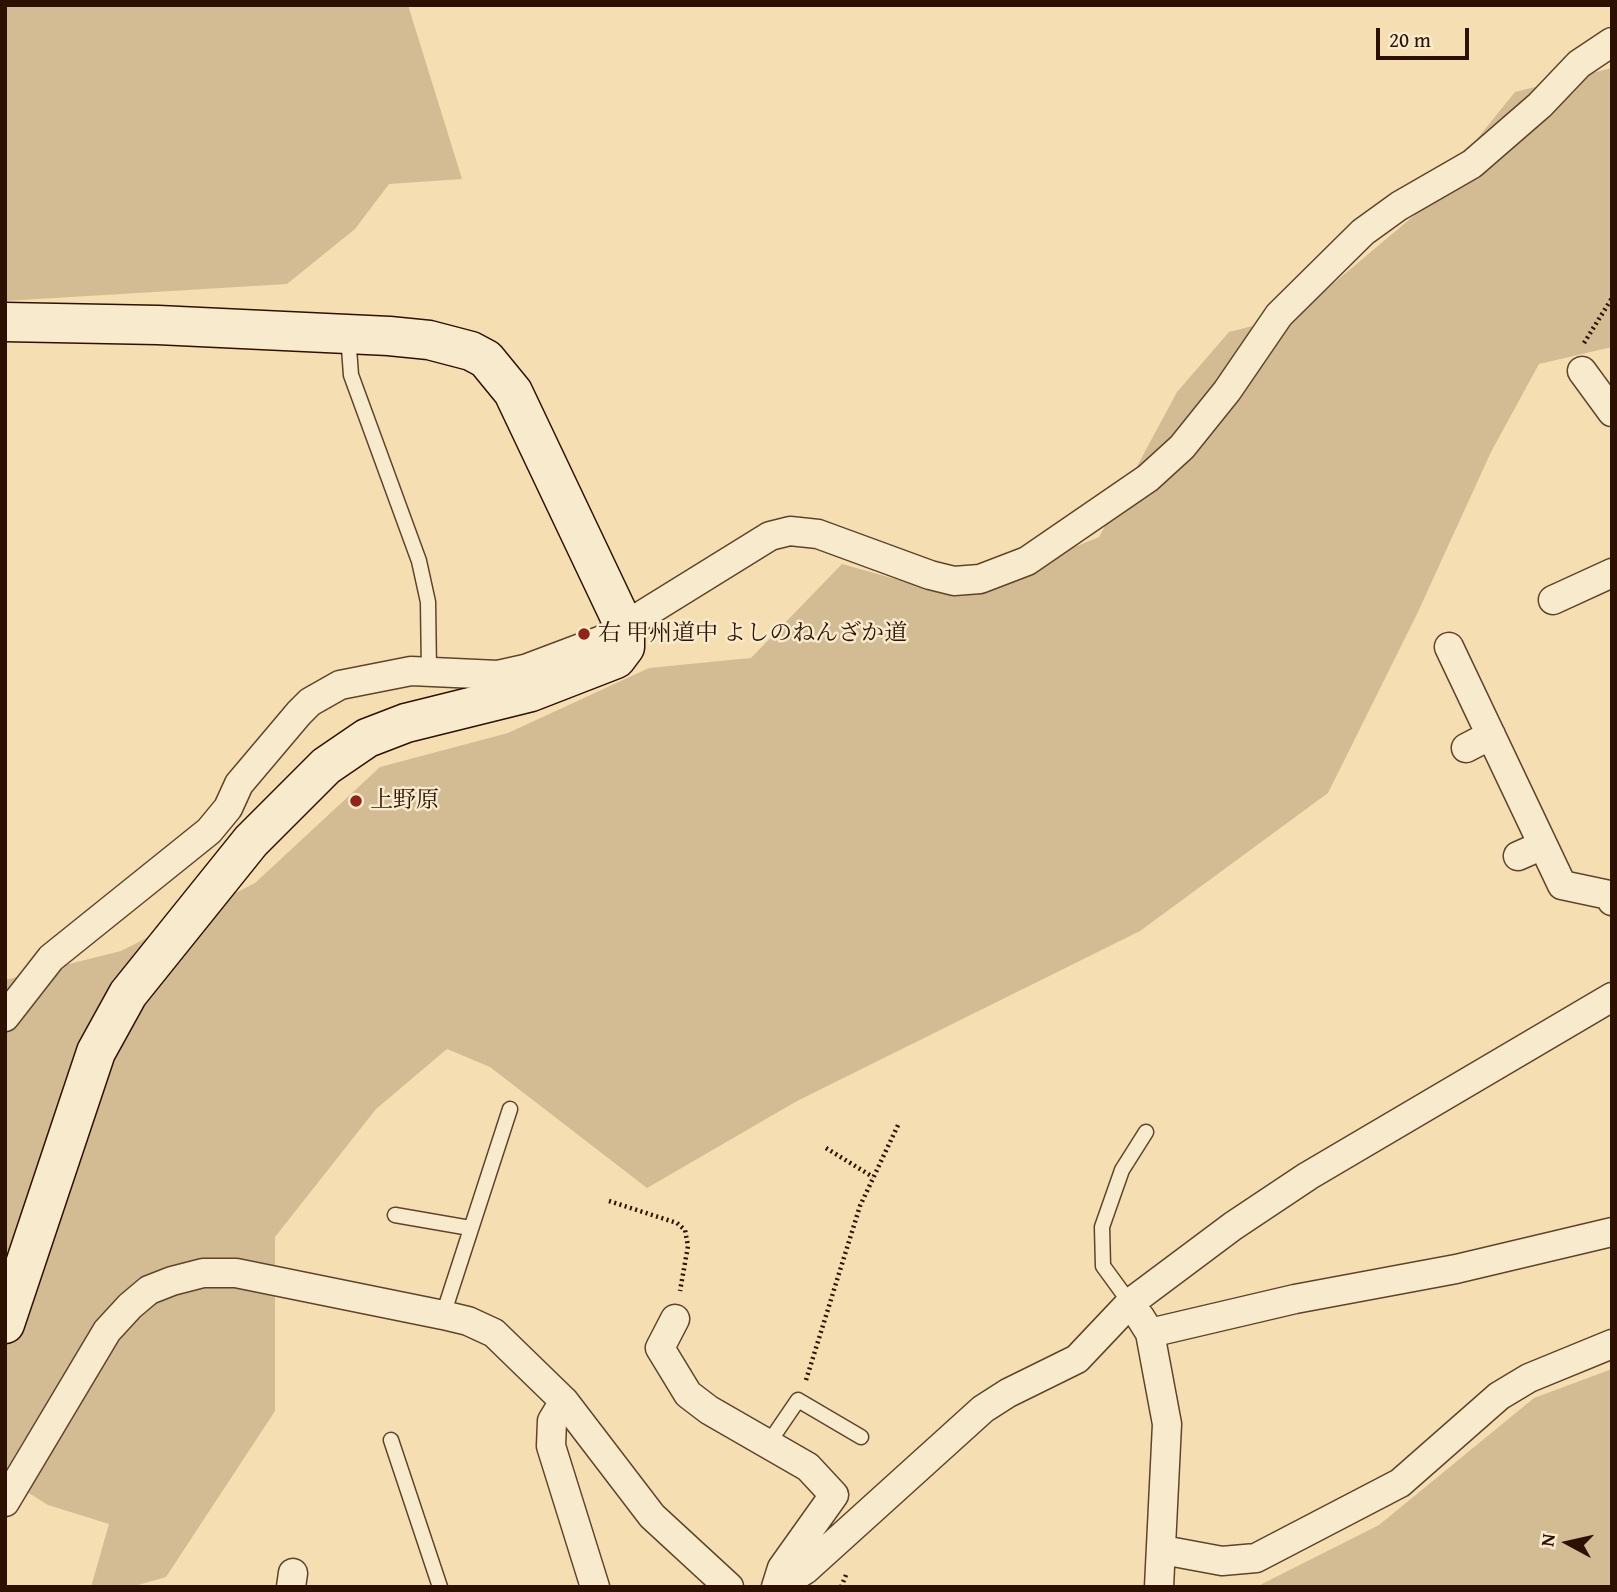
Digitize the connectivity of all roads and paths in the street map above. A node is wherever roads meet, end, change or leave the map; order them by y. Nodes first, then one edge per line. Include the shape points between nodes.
1 (1612, 42) edge
2 (1612, 298) edge
3 (5, 323) edge
4 (348, 335) junction
5 (1582, 371) joint
6 (1612, 412) edge
7 (1612, 573) edge
8 (1553, 600) dead end
9 (625, 628) junction
10 (1449, 647) dead end
11 (429, 671) junction
12 (1491, 735) junction
13 (1466, 748) dead end
14 (1612, 901) edge
15 (1612, 997) edge
16 (5, 1017) edge
17 (510, 1109) dead end
18 (899, 1123) dead end
19 (1146, 1132) dead end
20 (826, 1148) dead end
21 (873, 1177) junction
22 (609, 1201) dead end
23 (395, 1215) dead end
24 (470, 1228) junction
25 (1612, 1232) edge
26 (1130, 1303) junction
27 (443, 1315) junction
28 (675, 1320) joint
29 (5, 1324) edge
30 (1150, 1333) junction
31 (1612, 1344) edge
32 (798, 1400) junction
33 (564, 1401) junction
34 (862, 1437) dead end
35 (391, 1440) dead end
36 (768, 1444) junction
37 (5, 1502) edge
38 (1163, 1550) junction
39 (440, 1587) edge
40 (595, 1587) edge
41 (729, 1587) edge
42 (777, 1587) edge
43 (1159, 1587) edge

1 - 9 street via 1578,64 1540,105 1472,164 1363,232 1279,315 1182,447 1148,478 1027,561 979,579 954,580 818,534 790,531 770,536
2 - 5 path via 1585,342
3 - 4 street
4 - 9 street via 454,344 486,359 501,374
4 - 11 lane via 351,375 419,561 428,602
5 - 6 street
7 - 8 street
9 - 11 street via 511,673
9 - 29 street via 625,648 616,659 531,692 406,723 367,738 326,766 251,841 128,994 96,1052
10 - 12 street
11 - 16 street via 359,679 310,702 239,784 228,808 209,831 51,958
12 - 13 street
12 - 14 street via 1530,851 1562,885 1609,895
15 - 26 street via 1308,1176
17 - 24 lane
18 - 21 path
19 - 26 lane via 1122,1170 1102,1227 1103,1266
20 - 21 path
21 - 32 path
22 - 28 path via 677,1223 685,1230 688,1246
23 - 24 lane
24 - 27 lane
25 - 30 street
26 - 30 street
26 - 42 street via 1077,1359 983,1409 805,1570
27 - 33 street via 494,1334
27 - 37 street via 236,1273 203,1273 160,1285 130,1306 107,1331
28 - 36 street via 660,1348 688,1394
30 - 38 street via 1167,1424
31 - 38 street via 1499,1395 1400,1483 1256,1558 1222,1561
32 - 34 lane
32 - 36 lane
33 - 40 street via 552,1421 551,1446
33 - 41 street via 652,1516
35 - 39 lane
36 - 42 street via 808,1467 834,1495 782,1568
38 - 43 street

